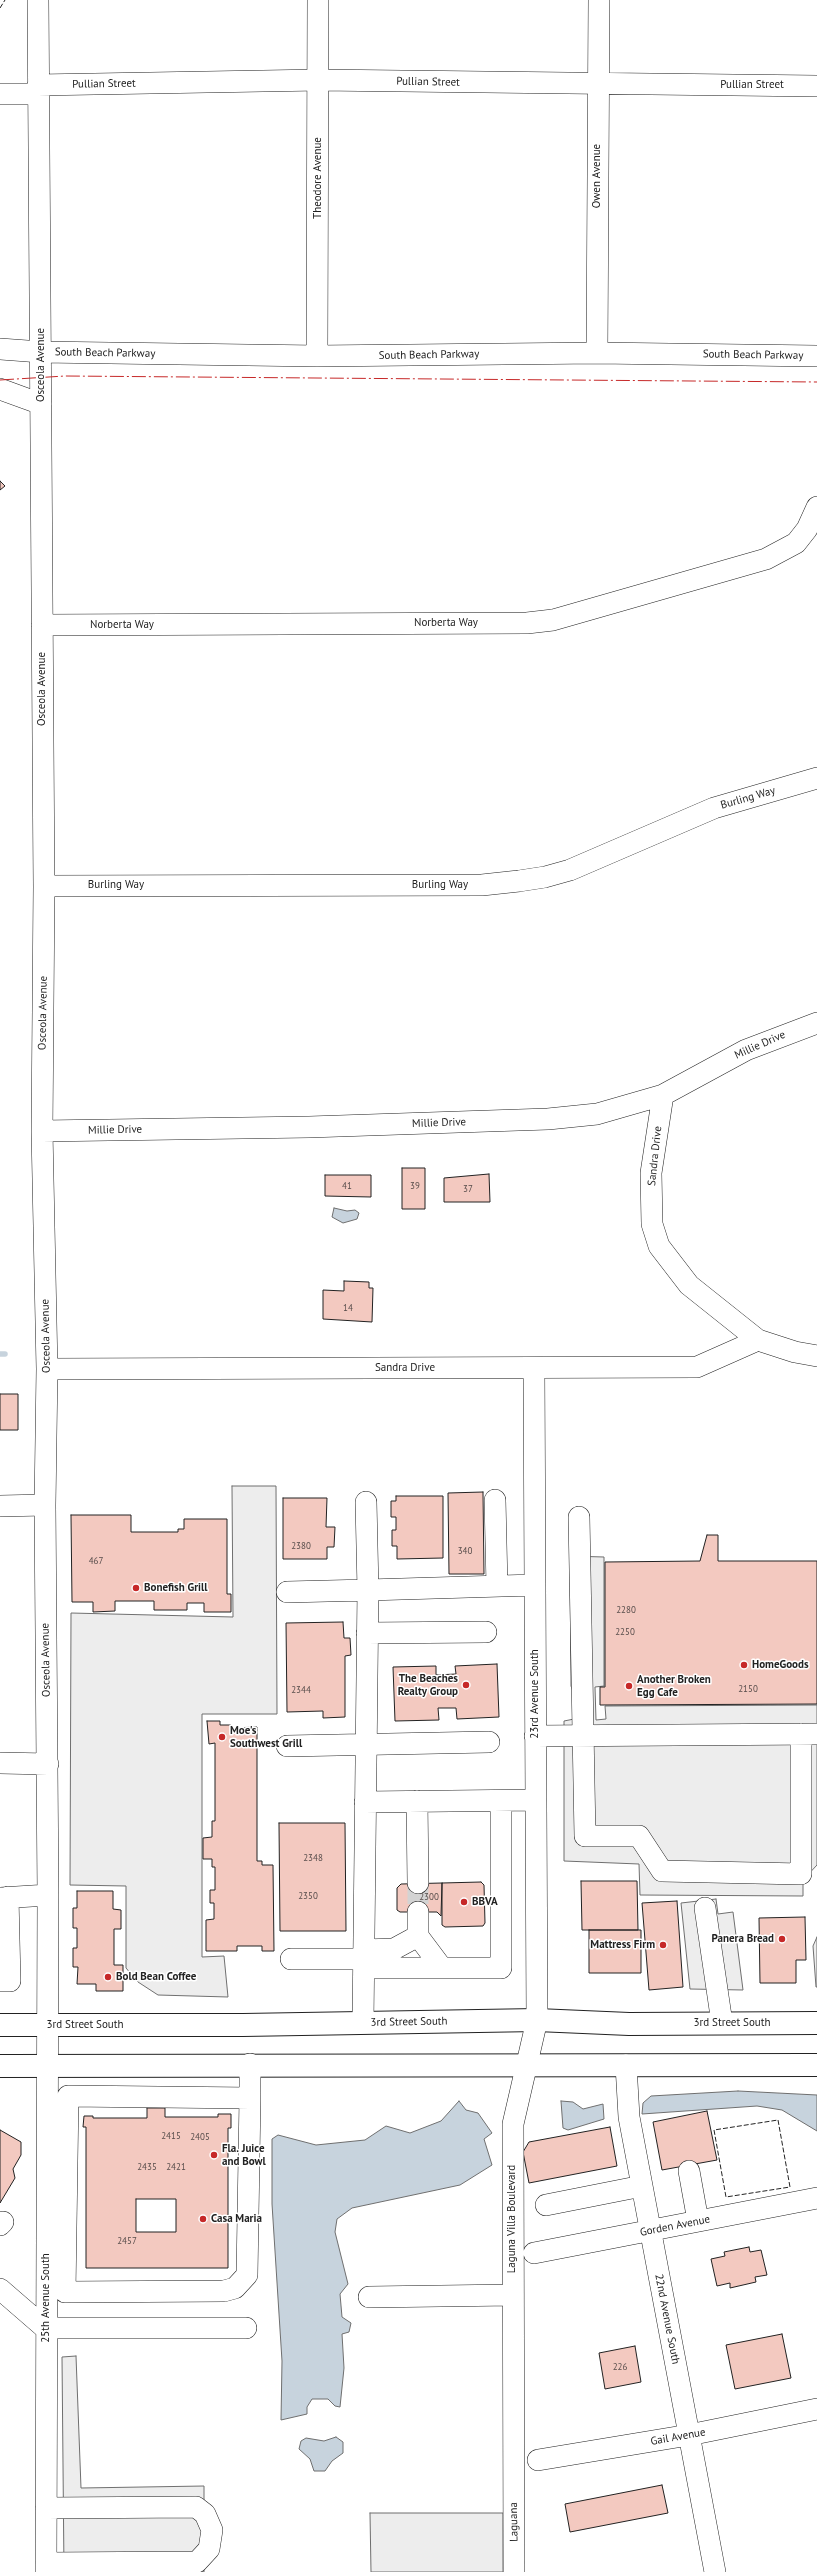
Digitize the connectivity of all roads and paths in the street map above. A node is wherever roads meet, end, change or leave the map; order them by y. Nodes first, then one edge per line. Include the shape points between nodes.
1 (38, 0) edge
2 (318, 0) edge
3 (599, 0) edge
4 (319, 80) junction
5 (597, 85) junction
6 (817, 86) edge
7 (38, 90) junction
8 (0, 94) edge
9 (0, 349) edge
10 (41, 352) junction
11 (597, 353) junction
12 (318, 356) junction
13 (817, 356) edge
14 (0, 360) edge
15 (0, 390) edge
16 (41, 404) junction
17 (817, 507) edge
18 (42, 625) junction
19 (817, 778) edge
20 (44, 886) junction
21 (817, 1023) edge
22 (663, 1095) junction
23 (42, 1131) junction
24 (758, 1340) junction
25 (817, 1356) edge
26 (534, 1368) junction
27 (47, 1369) junction
28 (495, 1500) dead end
29 (366, 1502) dead end
30 (45, 1505) junction
31 (0, 1506) edge
32 (579, 1517) dead end
33 (497, 1586) junction
34 (535, 1586) junction
35 (368, 1590) junction
36 (287, 1592) dead end
37 (486, 1632) dead end
38 (367, 1633) junction
39 (809, 1734) edge
40 (535, 1736) junction
41 (585, 1736) junction
42 (489, 1742) dead end
43 (366, 1745) junction
44 (287, 1746) dead end
45 (0, 1763) edge
46 (48, 1764) junction
47 (536, 1800) junction
48 (501, 1801) junction
49 (365, 1802) junction
50 (417, 1802) junction
51 (809, 1874) edge
52 (418, 1883) tunnel mouth
53 (48, 1895) junction
54 (4, 1897) edge
55 (705, 1908) dead end
56 (418, 1912) tunnel mouth
57 (418, 1936) junction
58 (291, 1959) dead end
59 (364, 1959) junction
60 (446, 1967) junction
61 (0, 1981) edge
62 (537, 2020) junction
63 (363, 2022) junction
64 (722, 2023) junction
65 (817, 2023) edge
66 (0, 2025) edge
67 (47, 2025) junction
68 (250, 2064) junction
69 (817, 2064) edge
70 (47, 2065) junction
71 (626, 2065) junction
72 (0, 2066) edge
73 (526, 2066) junction
74 (250, 2098) junction
75 (57, 2129) junction
76 (689, 2171) dead end
77 (642, 2186) junction
78 (817, 2198) edge
79 (546, 2205) dead end
80 (698, 2221) junction
81 (651, 2231) junction
82 (534, 2252) dead end
83 (0, 2288) edge
84 (55, 2293) junction
85 (512, 2296) junction
86 (369, 2297) dead end
87 (46, 2328) junction
88 (246, 2328) dead end
89 (817, 2409) edge
90 (690, 2435) junction
91 (538, 2460) dead end
92 (513, 2472) joint
93 (46, 2508) junction
94 (46, 2567) edge
95 (514, 2572) edge
96 (715, 2572) edge

1 - 7 street, Osceola Avenue
2 - 4 street, Theodore Avenue
3 - 5 street, Owen Avenue
4 - 5 street, Pullian Street
4 - 7 street, Pullian Street
4 - 12 street, Theodore Avenue
5 - 6 street, Pullian Street
5 - 11 street, Owen Avenue
7 - 8 street, Pullian Street
7 - 10 street, Osceola Avenue
9 - 10 street, South Beach Parkway
10 - 12 street, South Beach Parkway
10 - 14 street, South Beach Parkway
10 - 16 street, Osceola Avenue
11 - 12 street, South Beach Parkway
11 - 13 street, South Beach Parkway
15 - 16 street
16 - 18 street, Osceola Avenue
17 - 18 street, Norberta Way via 807,529 796,543 766,559 553,620 527,623
18 - 20 street, Osceola Avenue
19 - 20 street, Burling Way via 714,808 570,870 519,881 482,885
20 - 23 street, Osceola Avenue
21 - 22 street, Millie Drive via 746,1050
22 - 23 street, Millie Drive via 597,1114 548,1120
22 - 24 street, Sandra Drive via 651,1173 652,1224 659,1246 689,1285
23 - 27 street, Osceola Avenue
24 - 25 street, Sandra Drive
24 - 26 street, Sandra Drive via 697,1367
26 - 27 street, Sandra Drive
26 - 34 street, 23rd Avenue South
27 - 30 street, Osceola Avenue
28 - 33 street
29 - 35 street
30 - 31 street
30 - 46 street, Osceola Avenue
32 - 41 street
33 - 34 street
33 - 35 street
34 - 40 street, 23rd Avenue South
35 - 36 street
35 - 38 street
37 - 38 street
38 - 43 street
39 - 41 street
39 - 51 street
40 - 41 street
40 - 47 street, 23rd Avenue South
41 - 51 street via 585,1836 639,1836 662,1871
42 - 43 street
43 - 44 street
43 - 49 street
45 - 46 street
46 - 53 street, Osceola Avenue
47 - 48 street
47 - 62 street, 23rd Avenue South
48 - 50 street
48 - 60 street via 501,1968
49 - 50 street
49 - 59 street
50 - 52 street
53 - 54 street
53 - 67 street, Osceola Avenue
54 - 61 street via 10,1981
55 - 64 street
56 - 57 street
57 - 59 street via 394,1949
57 - 60 street
58 - 59 street
59 - 60 street
59 - 63 street
62 - 63 main road, 3rd Street South
62 - 64 main road, 3rd Street South via 629,2024
62 - 73 street, Laguna Villa Boulevard
63 - 67 main road, 3rd Street South
64 - 65 main road, 3rd Street South
66 - 67 main road, 3rd Street South
67 - 70 street, 25th Avenue South
68 - 70 main road
68 - 73 main road
68 - 74 street
69 - 71 main road
70 - 72 main road
70 - 75 street, 25th Avenue South
71 - 73 main road
71 - 77 street, 22nd Avenue South via 629,2117
73 - 85 street, Laguna Villa Boulevard via 513,2124
74 - 75 street via 68,2096
74 - 84 street via 247,2276 235,2288 224,2291
75 - 84 street, 25th Avenue South
76 - 80 street
77 - 79 street
77 - 81 street, 22nd Avenue South
78 - 80 street, Gorden Avenue
80 - 81 street, Gorden Avenue
81 - 82 street, Gorden Avenue
81 - 90 street, 22nd Avenue South
83 - 87 street
84 - 87 street, 25th Avenue South
85 - 86 street
85 - 92 street, Laguna Villa Boulevard
87 - 88 street
87 - 93 street, 25th Avenue South
89 - 90 street, Gail Avenue
90 - 91 street, Gail Avenue
90 - 96 street, 22nd Avenue South
92 - 95 street, Laguana
93 - 94 street, 25th Avenue South
93 - 94 street via 196,2508 206,2514 212,2530 209,2549 197,2562

